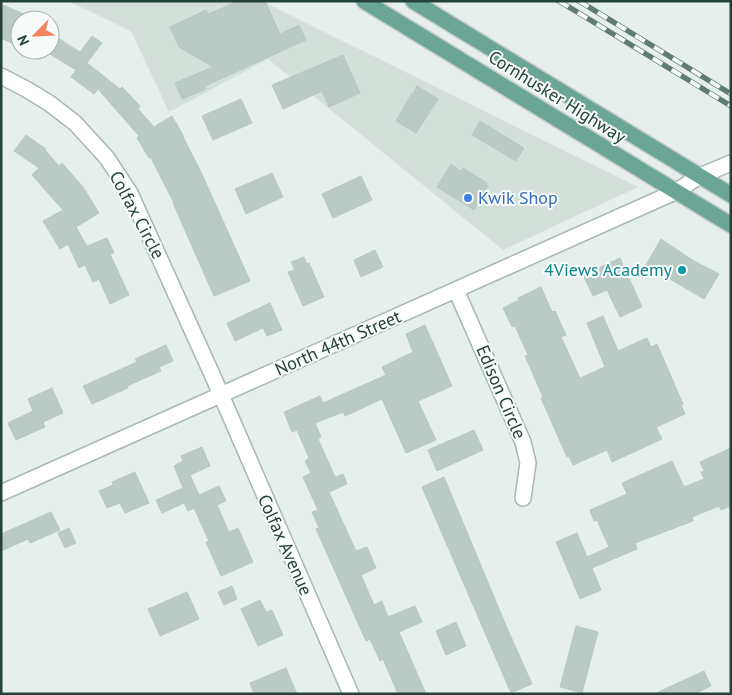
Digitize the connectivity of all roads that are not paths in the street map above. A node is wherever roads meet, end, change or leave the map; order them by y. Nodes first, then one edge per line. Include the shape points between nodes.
1 (364, 1) edge
2 (413, 1) edge
3 (1, 76) edge
4 (731, 162) edge
5 (731, 174) edge
6 (705, 180) junction
7 (675, 192) junction
8 (731, 195) edge
9 (731, 225) edge
10 (456, 290) junction
11 (220, 395) junction
12 (1, 493) edge
13 (523, 498) dead end
14 (351, 694) edge

1 - 7 main road, Cornhusker Highway
2 - 6 main road, Cornhusker Highway
3 - 11 street, Colfax Circle via 49,103 74,123 116,172 142,217
4 - 6 street, North 44th Street
5 - 6 street, North 44th Street
6 - 7 street, North 44th Street
6 - 8 main road, Cornhusker Highway
7 - 9 main road, Cornhusker Highway
7 - 10 street, North 44th Street
10 - 11 street, North 44th Street
10 - 13 street, Edison Circle via 523,442 528,463
11 - 12 street, North 44th Street
11 - 14 street, Colfax Avenue

